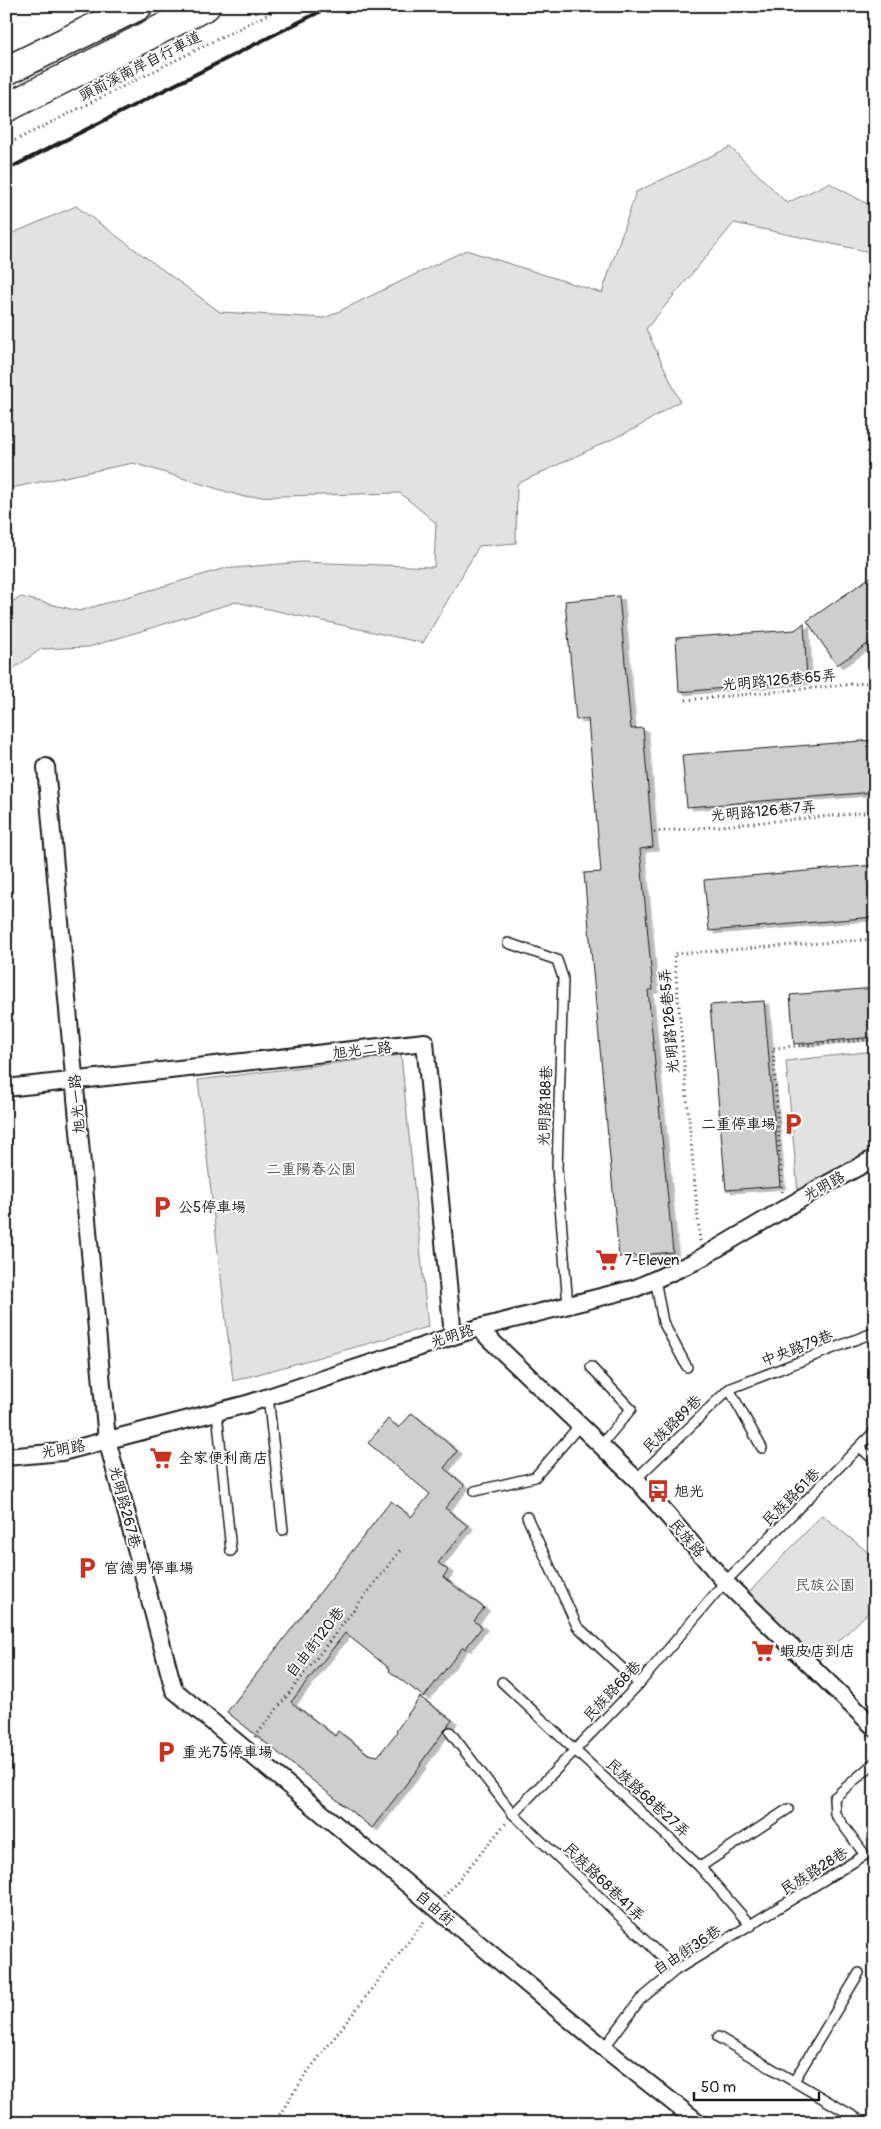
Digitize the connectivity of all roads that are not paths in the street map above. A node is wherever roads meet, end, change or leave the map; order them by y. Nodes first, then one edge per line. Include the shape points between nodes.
1 (138, 6) edge
2 (206, 6) edge
3 (6, 71) edge
4 (6, 108) edge
5 (46, 767) dead end
6 (508, 943) dead end
7 (74, 1080) junction
8 (6, 1088) edge
9 (875, 1158) edge
10 (655, 1280) junction
11 (568, 1306) junction
12 (478, 1328) junction
13 (875, 1332) edge
14 (453, 1336) junction
15 (591, 1367) dead end
16 (687, 1367) dead end
17 (728, 1389) junction
18 (268, 1396) junction
19 (217, 1412) junction
20 (580, 1425) junction
21 (875, 1431) edge
22 (107, 1440) junction
23 (601, 1445) junction
24 (860, 1447) junction
25 (762, 1448) dead end
26 (6, 1457) edge
27 (875, 1461) edge
28 (636, 1479) junction
29 (475, 1491) dead end
30 (526, 1516) dead end
31 (283, 1530) dead end
32 (231, 1551) dead end
33 (725, 1582) junction
34 (502, 1682) dead end
35 (639, 1684) junction
36 (174, 1690) joint
37 (875, 1728) edge
38 (450, 1732) dead end
39 (576, 1750) junction
40 (875, 1762) edge
41 (788, 1809) dead end
42 (513, 1814) junction
43 (700, 1867) junction
44 (751, 1926) junction
45 (676, 1970) junction
46 (859, 1973) dead end
47 (718, 2037) dead end
48 (604, 2048) junction
49 (794, 2081) junction
50 (699, 2123) edge
51 (865, 2123) edge

1 - 3 highway
2 - 4 highway
5 - 7 street, 旭光一路
6 - 11 lane, 光明路188巷 via 557,960 563,978 557,1168
7 - 8 street, 旭光二路
7 - 14 street, 旭光二路 via 425,1042
7 - 22 street, 旭光一路
9 - 10 street, 光明路 via 701,1258
10 - 11 street, 光明路
10 - 16 lane via 663,1322
11 - 12 street, 光明路
12 - 14 street, 光明路
12 - 20 street, 民族路
13 - 17 lane, 中央路79巷
14 - 18 street, 光明路
15 - 23 lane via 631,1409
17 - 25 lane
17 - 28 lane, 民族路89巷
18 - 19 street, 光明路
18 - 31 lane
19 - 22 street, 光明路
19 - 32 lane
20 - 23 street, 民族路
20 - 29 lane via 535,1477
21 - 24 lane, 民族路61巷
22 - 26 street, 光明路 via 62,1452
22 - 36 street, 光明路267巷
23 - 28 street, 民族路
24 - 27 lane
24 - 33 lane, 民族路61巷
28 - 33 street, 民族路
30 - 35 lane via 576,1626
33 - 35 lane, 民族路68巷
33 - 37 street, 民族路
34 - 39 lane, 民族路68巷27弄
35 - 39 lane, 民族路68巷
36 - 48 street, 自由街
38 - 42 lane, 民族路68巷41弄
39 - 42 lane, 民族路68巷
39 - 43 lane, 民族路68巷27弄
40 - 44 lane, 民族路28巷 via 834,1798 834,1814 864,1855
41 - 43 lane
42 - 45 lane, 民族路68巷41弄
43 - 44 lane, 民族路68巷27弄
44 - 45 lane, 自由街36巷
45 - 48 lane, 自由街36巷 via 640,2000
46 - 49 lane
47 - 49 lane
48 - 50 street, 自由街
49 - 51 lane

